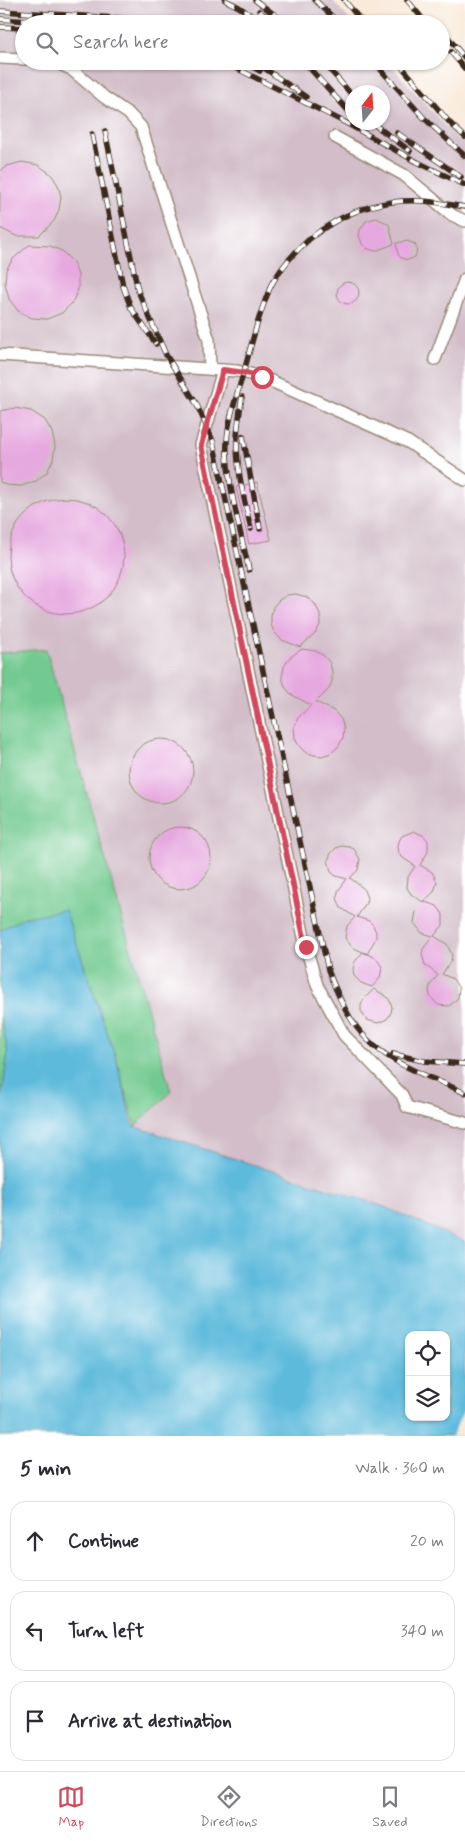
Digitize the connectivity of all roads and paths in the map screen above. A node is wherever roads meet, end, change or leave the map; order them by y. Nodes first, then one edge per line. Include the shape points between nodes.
1 (0, 58) edge
2 (15, 59) edge
3 (72, 70) edge
4 (335, 137) dead end
5 (465, 221) edge
6 (465, 279) edge
7 (0, 355) edge
8 (435, 359) dead end
9 (210, 369) junction
10 (223, 370) junction
11 (465, 480) edge
12 (465, 1123) edge

1 - 2 lane
3 - 9 lane via 141,127 209,340
4 - 5 lane via 404,175 452,215
6 - 8 lane
7 - 9 lane
9 - 10 lane
10 - 11 lane via 262,377 408,442
10 - 12 lane via 201,445 304,937 317,985 344,1035 402,1095 407,1106

